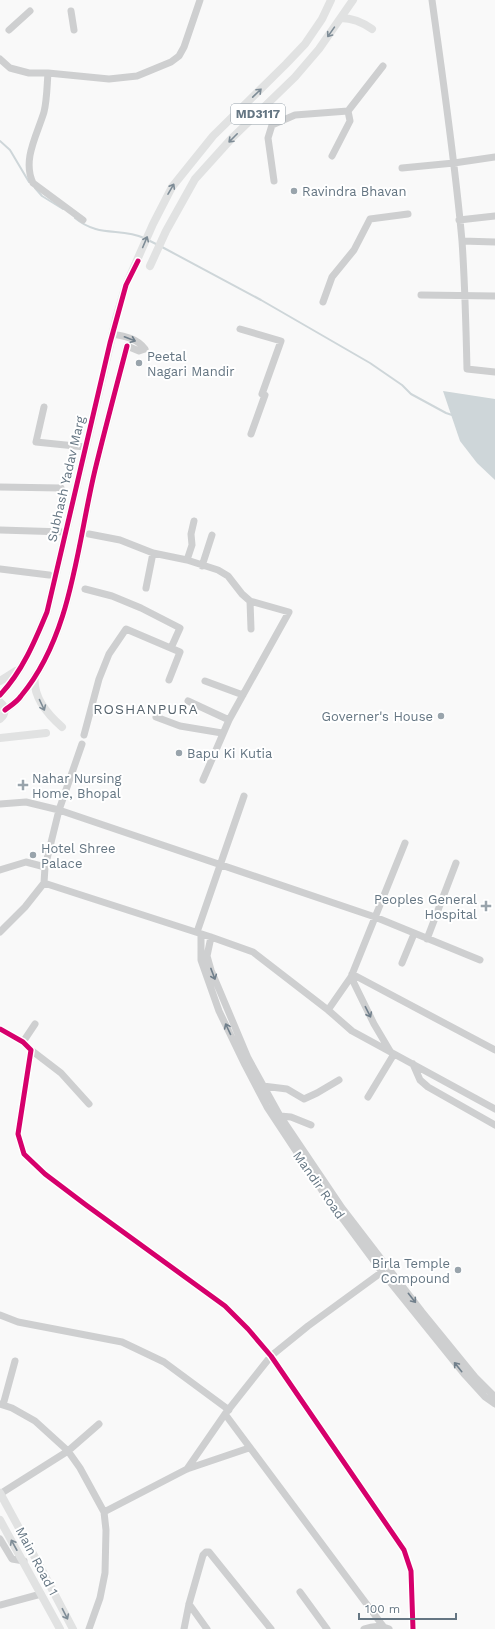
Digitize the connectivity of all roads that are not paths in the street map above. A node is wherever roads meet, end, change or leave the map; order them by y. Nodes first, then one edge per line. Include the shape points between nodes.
1 (200, 0) edge
2 (331, 0) edge
3 (353, 0) edge
4 (432, 0) edge
5 (30, 11) dead end
6 (71, 11) dead end
7 (340, 18) junction
8 (372, 29) dead end
9 (9, 30) dead end
10 (74, 30) dead end
11 (0, 59) edge
12 (383, 66) dead end
13 (48, 72) junction
14 (348, 111) junction
15 (332, 156) dead end
16 (495, 158) edge
17 (454, 163) junction
18 (402, 168) dead end
19 (274, 181) dead end
20 (408, 214) dead end
21 (495, 216) edge
22 (83, 220) dead end
23 (459, 220) junction
24 (462, 241) junction
25 (495, 242) edge
26 (150, 266) dead end
27 (421, 295) dead end
28 (465, 295) junction
29 (495, 296) edge
30 (323, 302) dead end
31 (240, 329) dead end
32 (112, 334) junction
33 (127, 346) joint
34 (495, 372) edge
35 (44, 407) dead end
36 (251, 434) dead end
37 (85, 447) junction
38 (0, 487) edge
39 (61, 488) dead end
40 (194, 521) dead end
41 (0, 530) edge
42 (65, 532) junction
43 (89, 534) dead end
44 (212, 535) dead end
45 (153, 553) junction
46 (187, 560) junction
47 (202, 566) junction
48 (0, 569) edge
49 (49, 575) dead end
50 (146, 588) dead end
51 (85, 589) dead end
52 (250, 601) junction
53 (251, 629) dead end
54 (171, 648) junction
55 (21, 667) junction
56 (36, 675) junction
57 (169, 680) dead end
58 (0, 681) edge
59 (205, 681) dead end
60 (0, 695) edge
61 (242, 695) junction
62 (188, 701) dead end
63 (0, 702) edge
64 (5, 710) junction
65 (156, 717) dead end
66 (0, 719) edge
67 (228, 720) junction
68 (62, 727) dead end
69 (46, 733) dead end
70 (222, 733) junction
71 (84, 735) dead end
72 (0, 738) edge
73 (82, 744) dead end
74 (203, 780) dead end
75 (244, 796) dead end
76 (0, 804) edge
77 (59, 810) junction
78 (405, 843) dead end
79 (456, 863) dead end
80 (221, 864) junction
81 (45, 867) junction
82 (0, 870) edge
83 (44, 884) junction
84 (375, 917) junction
85 (0, 932) edge
86 (199, 933) junction
87 (414, 934) junction
88 (211, 936) junction
89 (427, 939) junction
90 (480, 960) dead end
91 (402, 963) dead end
92 (351, 976) junction
93 (328, 1010) junction
94 (35, 1024) dead end
95 (0, 1029) edge
96 (23, 1042) junction
97 (31, 1050) junction
98 (495, 1050) edge
99 (392, 1053) junction
100 (413, 1064) junction
101 (338, 1080) dead end
102 (263, 1086) junction
103 (368, 1097) dead end
104 (89, 1104) dead end
105 (495, 1109) edge
106 (280, 1116) junction
107 (311, 1125) dead end
108 (495, 1125) edge
109 (382, 1272) junction
110 (0, 1315) edge
111 (271, 1356) junction
112 (15, 1361) dead end
113 (494, 1397) edge
114 (495, 1404) edge
115 (2, 1405) edge
116 (227, 1412) junction
117 (99, 1424) dead end
118 (249, 1448) junction
119 (68, 1451) junction
120 (187, 1469) junction
121 (0, 1494) edge
122 (104, 1512) junction
123 (0, 1520) edge
124 (0, 1539) edge
125 (24, 1562) junction
126 (300, 1592) dead end
127 (41, 1594) junction
128 (189, 1604) junction
129 (0, 1606) edge
130 (386, 1627) edge
131 (60, 1629) edge
132 (73, 1629) edge
133 (89, 1629) edge
134 (184, 1629) edge
135 (207, 1629) edge
136 (271, 1629) edge
137 (327, 1629) edge
138 (364, 1629) edge
139 (413, 1629) edge

1 - 13 street via 184,47 179,56 171,62 137,76 109,80
32 -> 2 main road, Subhash Yadav Marg / MD3117 via 126,285 172,187 214,136 305,44
3 - 7 main road, MD3117
4 - 17 street
5 - 9 street
6 - 10 street
7 - 8 main road via 359,21
7 -> 26 main road, MD3117 via 319,49 295,77 232,138 195,179
11 - 13 street via 10,68 29,73
12 - 14 street
13 - 22 street via 44,111 30,152 30,176 33,183
14 - 15 street via 350,122
14 - 19 street via 295,115 272,125 268,138
16 - 17 street
17 - 18 street
17 - 23 street
20 - 30 street via 370,219 354,250 332,277
21 - 23 street
23 - 24 street
24 - 25 street
24 - 28 street
27 - 28 street
28 - 29 street
28 - 34 street via 467,369
31 - 36 street via 281,341
32 -> 33 street via 130,338 142,344 145,349 140,351
32 - 37 main road, Subhash Yadav Marg / MD3117
33 - 56 main road, Subhash Yadav Marg via 94,470 63,617
35 - 37 street via 36,442
37 - 42 main road, Subhash Yadav Marg / MD3117
38 - 39 street
40 - 46 street via 192,545
41 - 42 street
42 - 55 main road, Subhash Yadav Marg / MD3117 via 47,612 36,640
43 - 45 street via 120,540
44 - 47 street
45 - 46 street
45 - 50 street
46 - 47 street
47 - 52 street via 218,570 228,576
48 - 49 street
51 - 54 street via 112,596 180,628
52 - 53 street
52 - 61 street via 289,612
54 - 57 street via 180,652
54 - 71 street via 126,629 109,654 99,679
55 - 58 main road
55 - 60 main road, Subhash Yadav Marg / MD3117
56 - 64 main road, Subhash Yadav Marg via 21,696
56 -> 68 main road via 34,684 44,710
59 - 61 street
61 - 67 street
62 - 67 street
63 - 64 main road
64 - 66 main road, Subhash Yadav Marg
65 - 70 street via 180,726
67 - 70 street
69 - 72 main road
70 - 74 street
73 - 77 street
75 - 80 street, Mandir Road
76 - 77 street via 26,802
77 - 80 street
77 - 81 street
78 - 84 street
79 - 89 street
80 - 84 street
80 - 86 street, Mandir Road
81 - 82 street via 26,862
81 - 83 street
83 - 85 street via 25,908
83 - 86 street
84 - 87 street
84 - 92 street
86 - 88 street
109 -> 86 street, Mandir Road via 325,1195 267,1107 219,1011 201,960
87 - 89 street
87 - 91 street
88 - 93 street via 253,952
88 -> 102 street, Mandir Road via 207,956 211,970 248,1058
89 - 90 street
92 - 93 street
92 - 98 street
92 -> 99 street via 374,1024
93 - 99 street via 352,1031
94 - 96 street
95 - 96 street
96 - 97 street
97 - 104 street via 61,1073
97 - 111 street via 18,1134 24,1154 86,1205 225,1306
99 - 100 street
99 - 103 street
100 - 105 street
100 - 108 street via 420,1080 428,1087
101 - 102 street via 304,1099 288,1089
102 - 106 street, Mandir Road
106 - 107 street via 291,1117
106 -> 113 street, Mandir Road via 342,1208 422,1312
109 - 111 street
114 -> 109 street, Mandir Road via 465,1376
110 - 116 street via 18,1322 122,1342 164,1362
111 - 116 street
111 - 139 street via 404,1550 411,1571
112 - 115 street
115 - 119 street via 34,1421
116 - 118 street
116 - 120 street
117 - 119 street
118 - 120 street
118 - 130 street
119 - 121 street
119 - 122 street
120 - 122 street
121 -> 132 main road, Main Road 1
122 - 133 street via 105,1574
125 -> 123 main road, Main Road 1
124 - 125 street via 12,1559
125 - 127 main road, Main Road 1
126 - 137 street
127 - 129 street
127 - 131 main road, Main Road 1
128 - 134 street
128 - 135 street
128 - 136 street via 203,1555 209,1552
130 - 138 street via 371,1626

